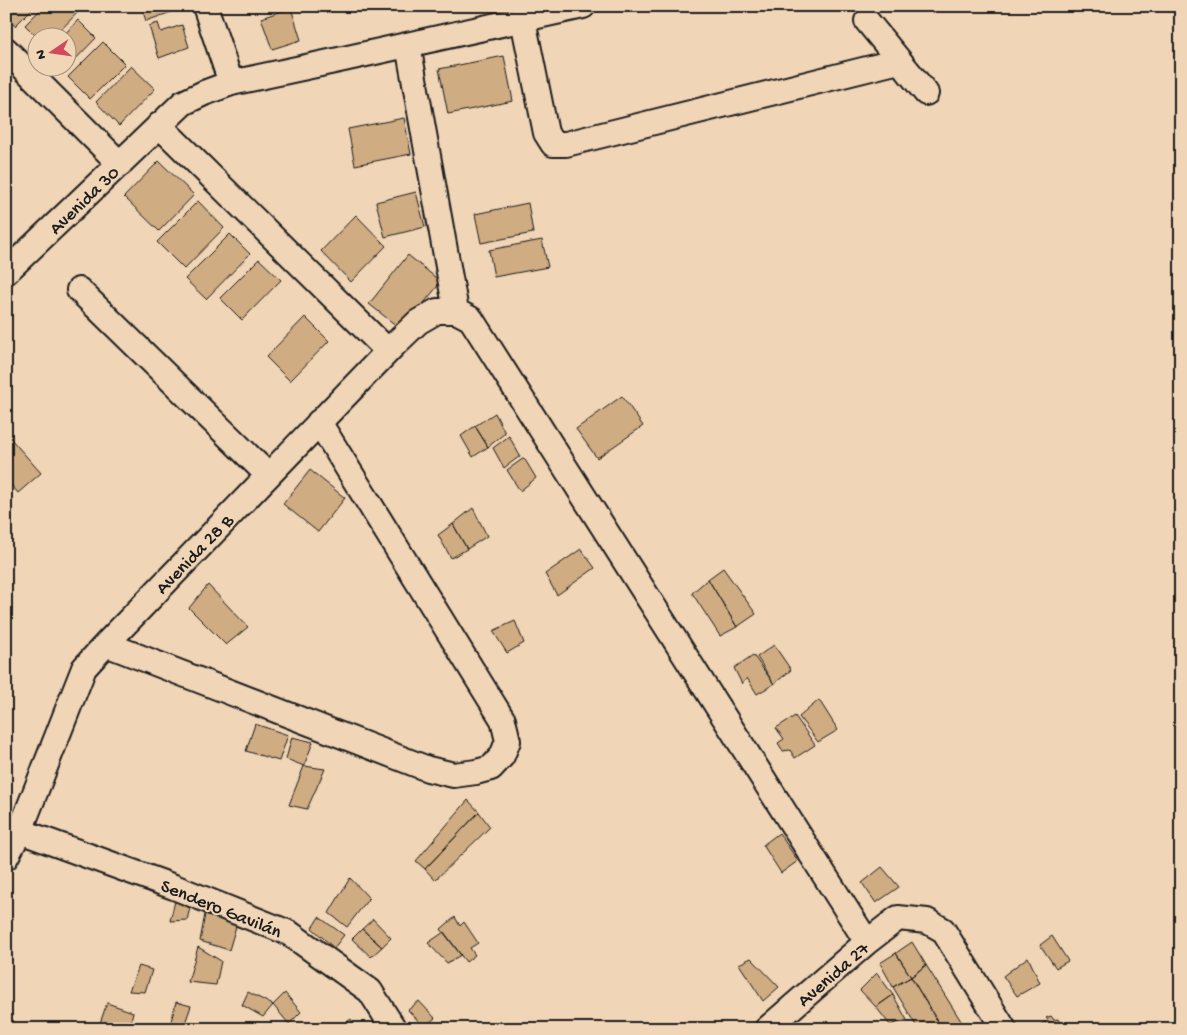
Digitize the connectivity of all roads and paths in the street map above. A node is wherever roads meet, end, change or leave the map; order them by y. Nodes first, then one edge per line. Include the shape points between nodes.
1 (205, 6) edge
2 (583, 6) edge
3 (523, 20) junction
4 (867, 21) dead end
5 (408, 45) junction
6 (6, 50) edge
7 (899, 61) junction
8 (231, 83) junction
9 (926, 93) dead end
10 (159, 125) junction
11 (120, 164) junction
12 (6, 272) edge
13 (79, 290) dead end
14 (456, 311) junction
15 (388, 352) junction
16 (319, 422) junction
17 (268, 475) junction
18 (106, 644) junction
19 (20, 831) junction
20 (6, 858) edge
21 (867, 942) junction
22 (394, 1029) edge
23 (767, 1029) edge
24 (1004, 1029) edge

1 - 8 street
2 - 3 street, Avenida 30
3 - 5 street, Avenida 30
3 - 7 street via 546,133 553,144 566,144
4 - 7 street
5 - 8 street, Avenida 30
5 - 14 street
6 - 11 street
7 - 9 street
8 - 10 street, Avenida 30 via 183,103
10 - 11 street, Avenida 30
10 - 15 street
11 - 12 street, Avenida 30
13 - 17 street
14 - 15 street, Avenida 28 B via 437,311 418,322
14 - 21 street via 471,319
15 - 16 street, Avenida 28 B
16 - 17 street, Avenida 28 B
16 - 18 street via 503,720 508,741 502,756 491,768 454,775 428,769
17 - 18 street, Avenida 28 B
18 - 19 street, Avenida 28 B via 84,668
19 - 20 street, Avenida 28 B
19 - 22 street, Sendero Gavilán via 289,932 370,992
21 - 23 street, Avenida 27
21 - 24 street, Avenida 27 via 898,918 927,920 943,930

